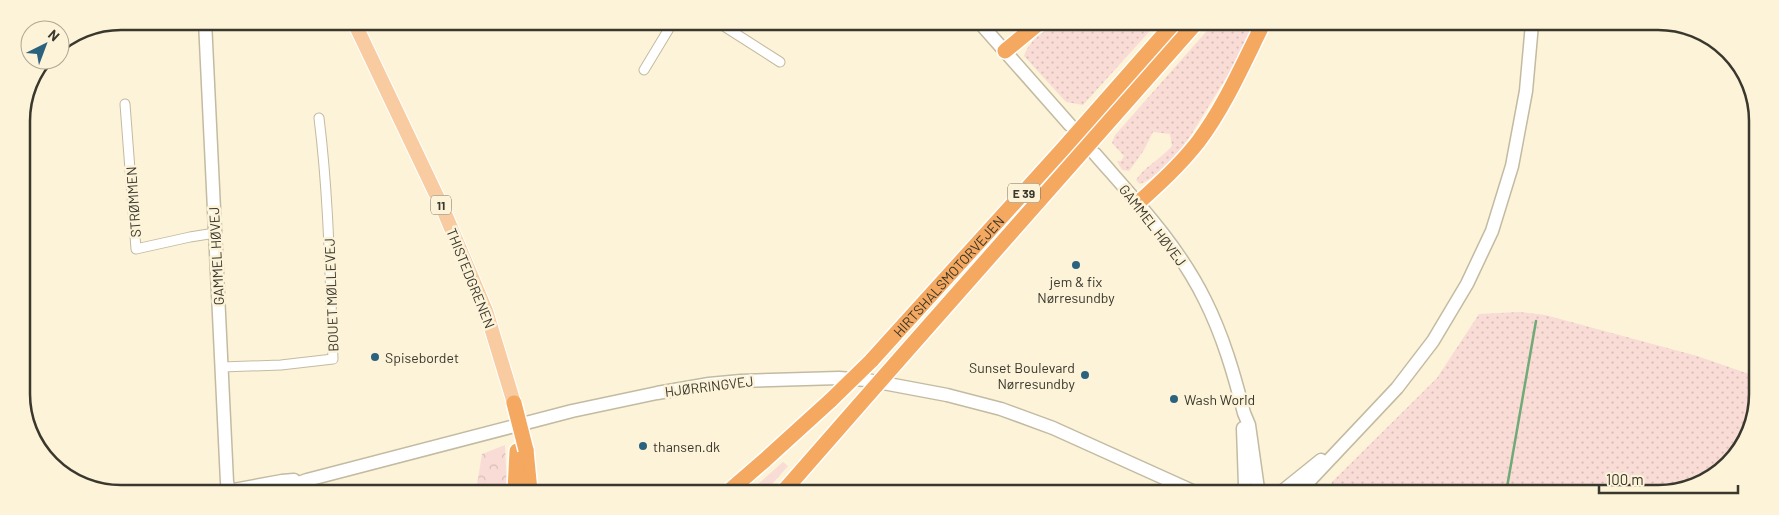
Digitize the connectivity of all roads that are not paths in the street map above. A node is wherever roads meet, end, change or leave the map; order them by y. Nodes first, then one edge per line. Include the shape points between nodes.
1 (205, 30) edge
2 (358, 30) edge
3 (668, 30) edge
4 (731, 30) edge
5 (986, 30) edge
6 (1030, 30) edge
7 (1169, 30) edge
8 (1190, 30) edge
9 (1260, 30) edge
10 (1531, 30) edge
11 (1005, 51) junction
12 (780, 62) dead end
13 (644, 70) dead end
14 (125, 104) dead end
15 (319, 118) dead end
16 (1070, 125) dead end
17 (1095, 154) dead end
18 (1138, 204) junction
19 (215, 233) junction
20 (222, 367) junction
21 (513, 398) joint
22 (1244, 413) junction
23 (1347, 441) junction
24 (522, 450) junction
25 (1110, 453) junction
26 (307, 480) junction
27 (227, 485) edge
28 (257, 485) edge
29 (293, 485) edge
30 (516, 485) edge
31 (529, 485) edge
32 (736, 485) edge
33 (789, 485) edge
34 (1163, 485) edge
35 (1180, 485) edge
36 (1245, 485) edge
37 (1257, 485) edge
38 (1290, 485) edge
39 (1306, 485) edge

1 - 19 main road, GAMMEL HØVEJ
2 - 21 main road, THISTEDGRENEN / 11 via 443,209 479,294
3 - 13 street
4 - 12 street
5 - 11 main road
6 - 11 highway
7 - 32 highway, HIRTSHALSMOTORVEJEN / E 39, bridge via 871,361
8 - 33 highway, HIRTSHALSMOTORVEJEN / E 39, bridge
9 - 18 highway via 1221,108 1197,143
10 - 23 main road via 1526,91 1512,166 1492,231 1467,284 1433,341 1397,388
11 - 16 main road
14 - 19 street, STRØMMEN via 136,250
15 - 20 street, BOUET MØLLEVEJ via 334,359
17 - 18 main road, GAMMEL HØVEJ
18 - 22 main road, GAMMEL HØVEJ via 1178,254 1205,300 1227,354
19 - 20 main road, GAMMEL HØVEJ
20 - 27 main road, GAMMEL HØVEJ
21 - 24 highway, 11, bridge
22 - 36 main road, GAMMEL HØVEJ
22 - 37 main road, GAMMEL HØVEJ via 1249,425
23 - 38 main road
23 - 39 main road
24 - 30 highway, 11
24 - 31 highway, 11
25 - 26 main road, HJØRRINGVEJ via 1028,419 947,395 867,380 783,379 709,384 572,411
25 - 34 main road, HJØRRINGVEJ
25 - 35 main road, HJØRRINGVEJ
26 - 28 main road, HJØRRINGVEJ via 282,480
26 - 29 main road, HJØRRINGVEJ

